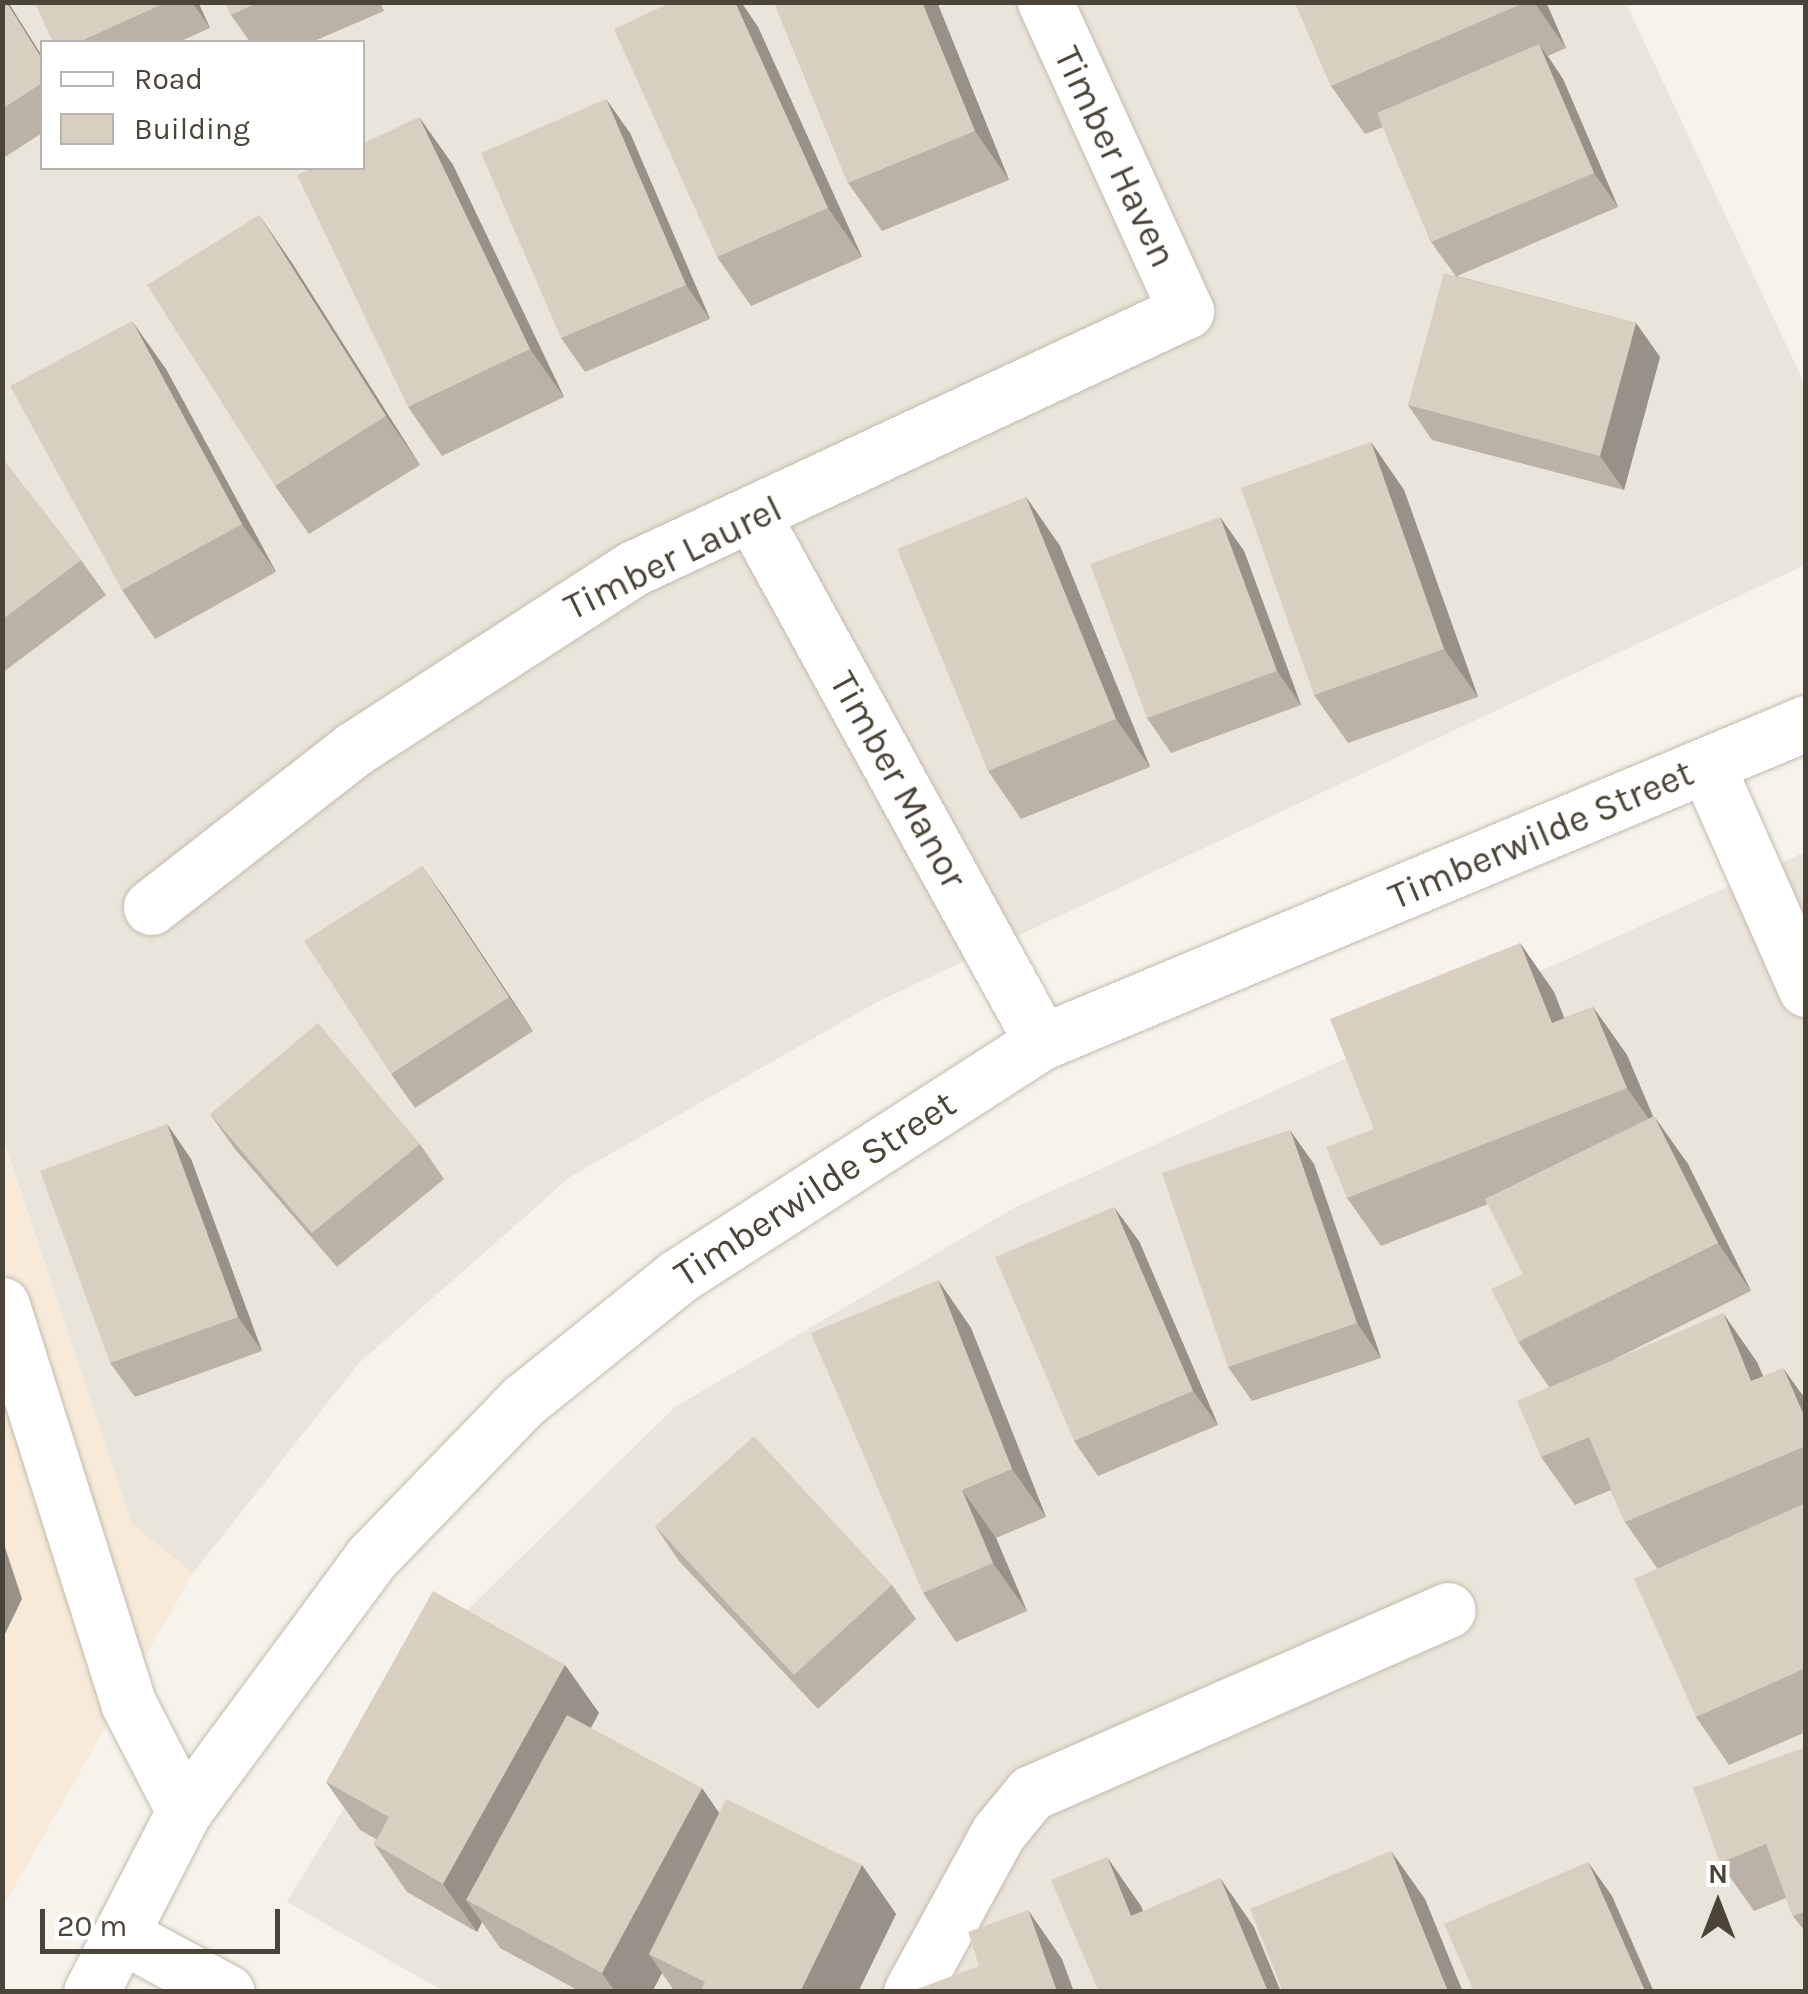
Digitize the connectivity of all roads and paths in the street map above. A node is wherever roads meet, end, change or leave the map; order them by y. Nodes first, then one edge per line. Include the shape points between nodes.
1 (1045, 2) edge
2 (1186, 311) joint
3 (754, 518) junction
4 (1806, 722) edge
5 (1707, 766) junction
6 (151, 906) dead end
7 (1806, 990) edge
8 (1042, 1042) junction
9 (2, 1305) edge
10 (1448, 1610) dead end
11 (184, 1811) junction
12 (121, 1935) junction
13 (91, 1992) edge
14 (227, 1992) edge
15 (911, 1992) edge

1 - 2 street, Timber Haven
2 - 3 street, Timber Laurel
3 - 6 street, Timber Laurel via 634,568 508,641
3 - 8 street, Timber Manor
4 - 5 street, Timberwilde Street
5 - 7 street
5 - 8 street, Timberwilde Street
8 - 11 street, Timberwilde Street via 676,1277 524,1402 371,1558
9 - 11 street via 128,1702
10 - 15 street via 1031,1793 998,1832
11 - 12 street, Timberwilde Street
12 - 13 street, Timberwilde Street
12 - 14 street

